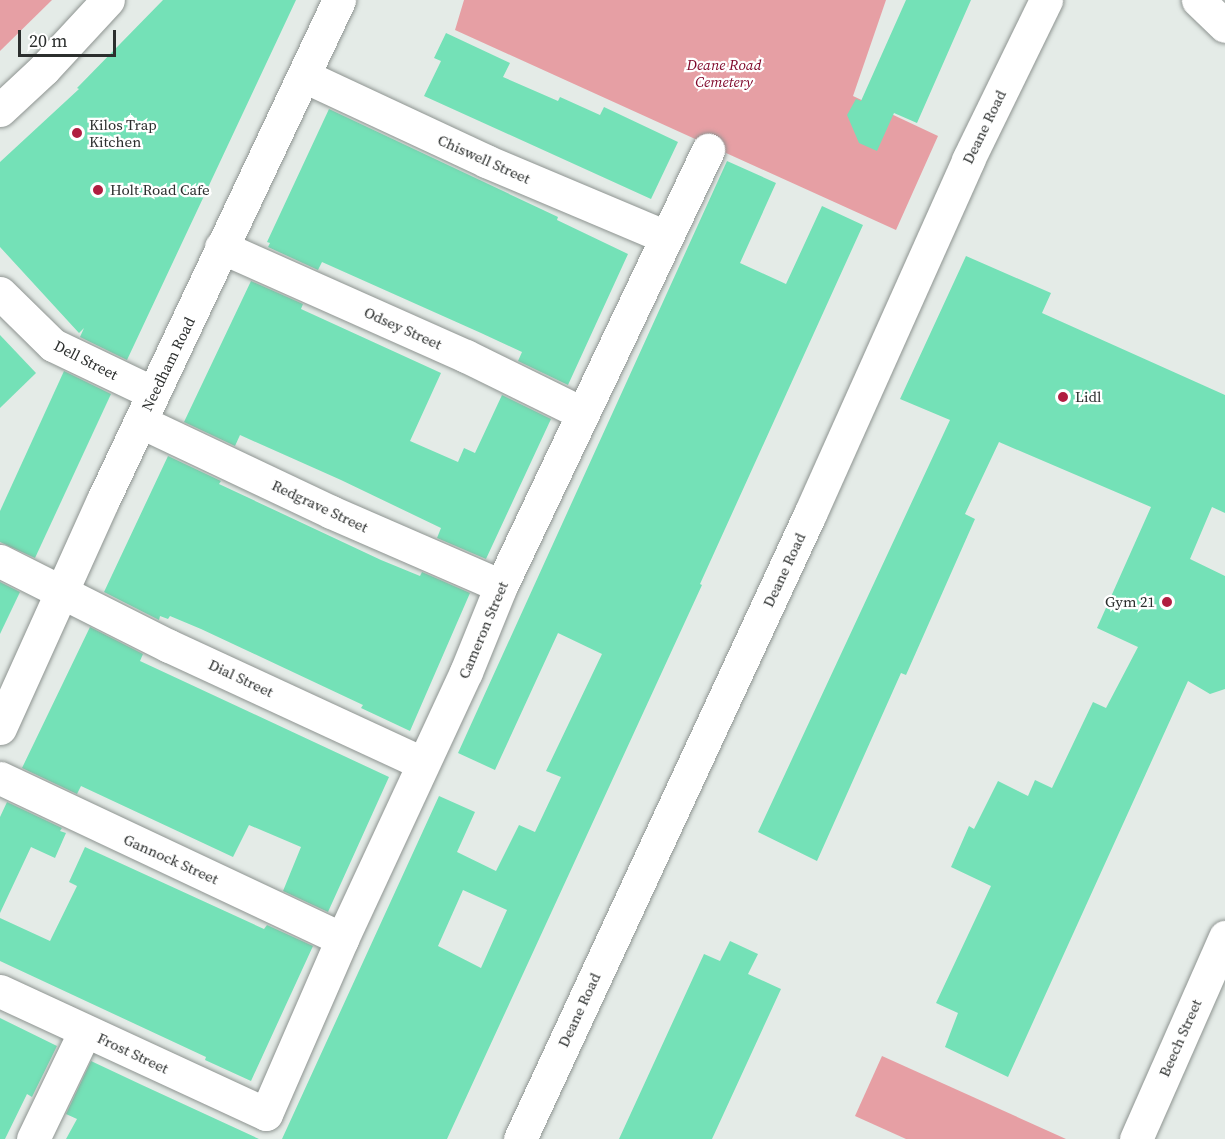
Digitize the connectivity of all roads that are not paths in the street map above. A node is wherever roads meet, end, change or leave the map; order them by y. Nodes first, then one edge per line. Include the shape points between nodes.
1 (108, 0) edge
2 (339, 0) edge
3 (1046, 0) edge
4 (1198, 0) edge
5 (1225, 26) edge
6 (304, 76) junction
7 (0, 110) edge
8 (708, 150) dead end
9 (666, 237) junction
10 (221, 247) junction
11 (0, 292) edge
12 (147, 408) junction
13 (582, 413) junction
14 (0, 561) edge
15 (501, 586) junction
16 (61, 591) junction
17 (0, 728) edge
18 (422, 763) junction
19 (0, 778) edge
20 (1225, 938) edge
21 (342, 939) junction
22 (0, 991) edge
23 (85, 1031) junction
24 (266, 1114) joint
25 (33, 1139) edge
26 (520, 1139) edge
27 (1136, 1139) edge

1 - 7 street
2 - 6 street, Needham Road
3 - 26 street, Deane Road via 968,160 810,514
4 - 5 street
6 - 9 street, Chiswell Street via 486,161
6 - 10 street, Needham Road
8 - 9 street, Cameron Street
9 - 13 street, Cameron Street
10 - 12 street, Needham Road
10 - 13 street, Odsey Street via 466,356
11 - 12 street, Dell Street via 53,345
12 - 15 street, Redgrave Street via 331,512
12 - 16 street, Needham Road
13 - 15 street, Cameron Street
14 - 16 street, Dial Street
15 - 18 street, Cameron Street via 466,672
16 - 17 street, Needham Road
16 - 18 street, Dial Street via 169,646
18 - 21 street, Cameron Street via 385,852
19 - 21 street, Gannock Street
20 - 27 street, Beech Street
21 - 24 street, Cameron Street
22 - 23 street, Frost Street
23 - 24 street, Frost Street
23 - 25 street

